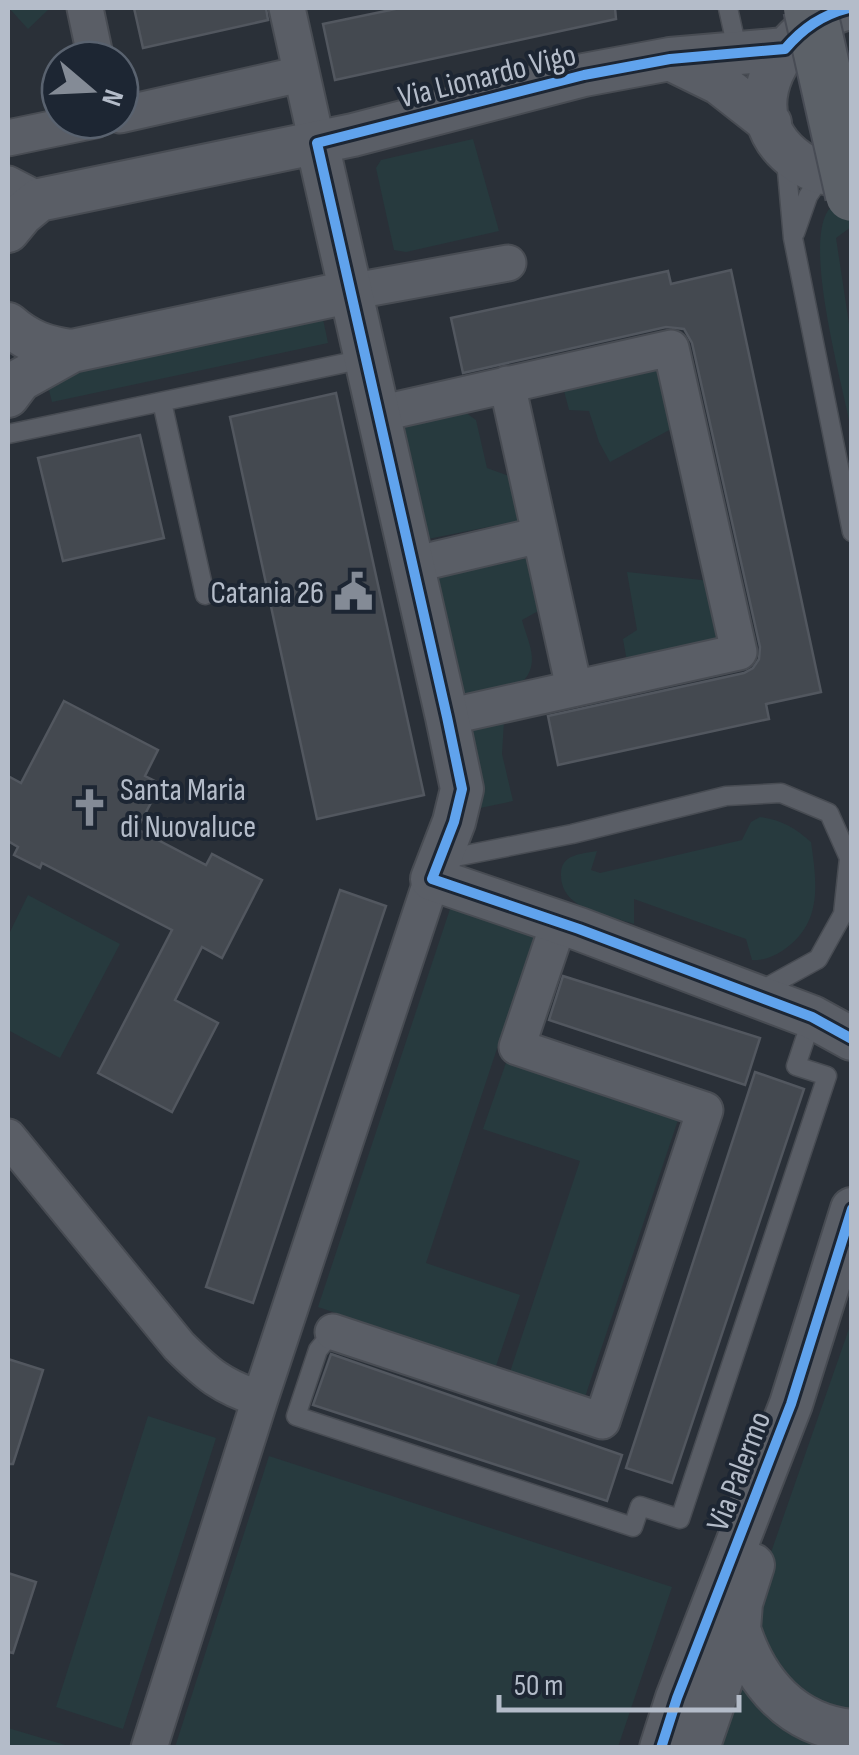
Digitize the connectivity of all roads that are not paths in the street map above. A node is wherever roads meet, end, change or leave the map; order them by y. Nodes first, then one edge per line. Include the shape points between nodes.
1 (85, 8) edge
2 (287, 8) edge
3 (728, 8) edge
4 (849, 8) edge
5 (798, 28) edge
6 (92, 40) edge
7 (738, 54) junction
8 (670, 59) junction
9 (301, 74) junction
10 (140, 110) edge
11 (40, 131) edge
12 (777, 136) junction
13 (8, 138) edge
14 (317, 143) junction
15 (842, 181) edge
16 (23, 192) edge
17 (8, 230) edge
18 (793, 238) junction
19 (508, 263) dead end
20 (349, 292) junction
21 (8, 324) edge
22 (72, 350) junction
23 (365, 359) junction
24 (508, 384) junction
25 (8, 396) edge
26 (162, 402) junction
27 (378, 414) junction
28 (8, 434) edge
29 (852, 532) edge
30 (540, 535) junction
31 (412, 566) junction
32 (205, 596) dead end
33 (574, 688) junction
34 (448, 717) junction
35 (436, 870) junction
36 (558, 922) junction
37 (771, 984) dead end
38 (812, 1017) junction
39 (852, 1039) edge
40 (8, 1137) edge
41 (852, 1209) edge
42 (333, 1332) joint
43 (260, 1399) junction
44 (791, 1404) junction
45 (738, 1629) junction
46 (852, 1731) edge
47 (149, 1748) edge
48 (661, 1748) edge
49 (698, 1748) edge

1 - 6 street
2 - 9 street
3 - 7 lane
4 - 5 street
5 - 7 street, Via Lionardo Vigo
5 - 12 street via 768,84 767,110
5 - 15 main road, bridge
7 - 8 street, Via Lionardo Vigo
8 - 12 street via 719,83
8 - 14 street, Via Lionardo Vigo
9 - 10 street
9 - 14 street
11 - 13 street
12 - 15 street via 808,168
12 - 18 lane
14 - 16 street, Via Lionardo Vigo
14 - 20 street
15 - 18 lane via 808,196
16 - 17 street via 22,214
18 - 29 lane
19 - 20 street
20 - 22 street
20 - 23 street
21 - 22 street via 28,340
22 - 25 street via 20,380
23 - 26 lane
23 - 27 street
24 - 27 street
24 - 30 street
24 - 33 street via 671,348 739,652
26 - 28 lane
26 - 32 lane
27 - 31 street
30 - 31 street
30 - 33 street
31 - 34 street
33 - 34 street
34 - 35 street via 462,789
35 - 36 street
35 - 37 lane via 726,796 781,792 830,813 849,858 843,914 818,959
35 - 43 street
36 - 38 street
36 - 42 street via 517,1047 705,1110 602,1421
38 - 39 street
38 - 42 lane via 796,1066 827,1076 680,1520 640,1506 633,1528 296,1416 318,1350
40 - 43 street via 179,1346 206,1373
41 - 44 street, Via Palermo
43 - 47 street
44 - 45 street
44 - 48 street, Via Palermo
45 - 46 street via 752,1664 781,1701
45 - 49 street

